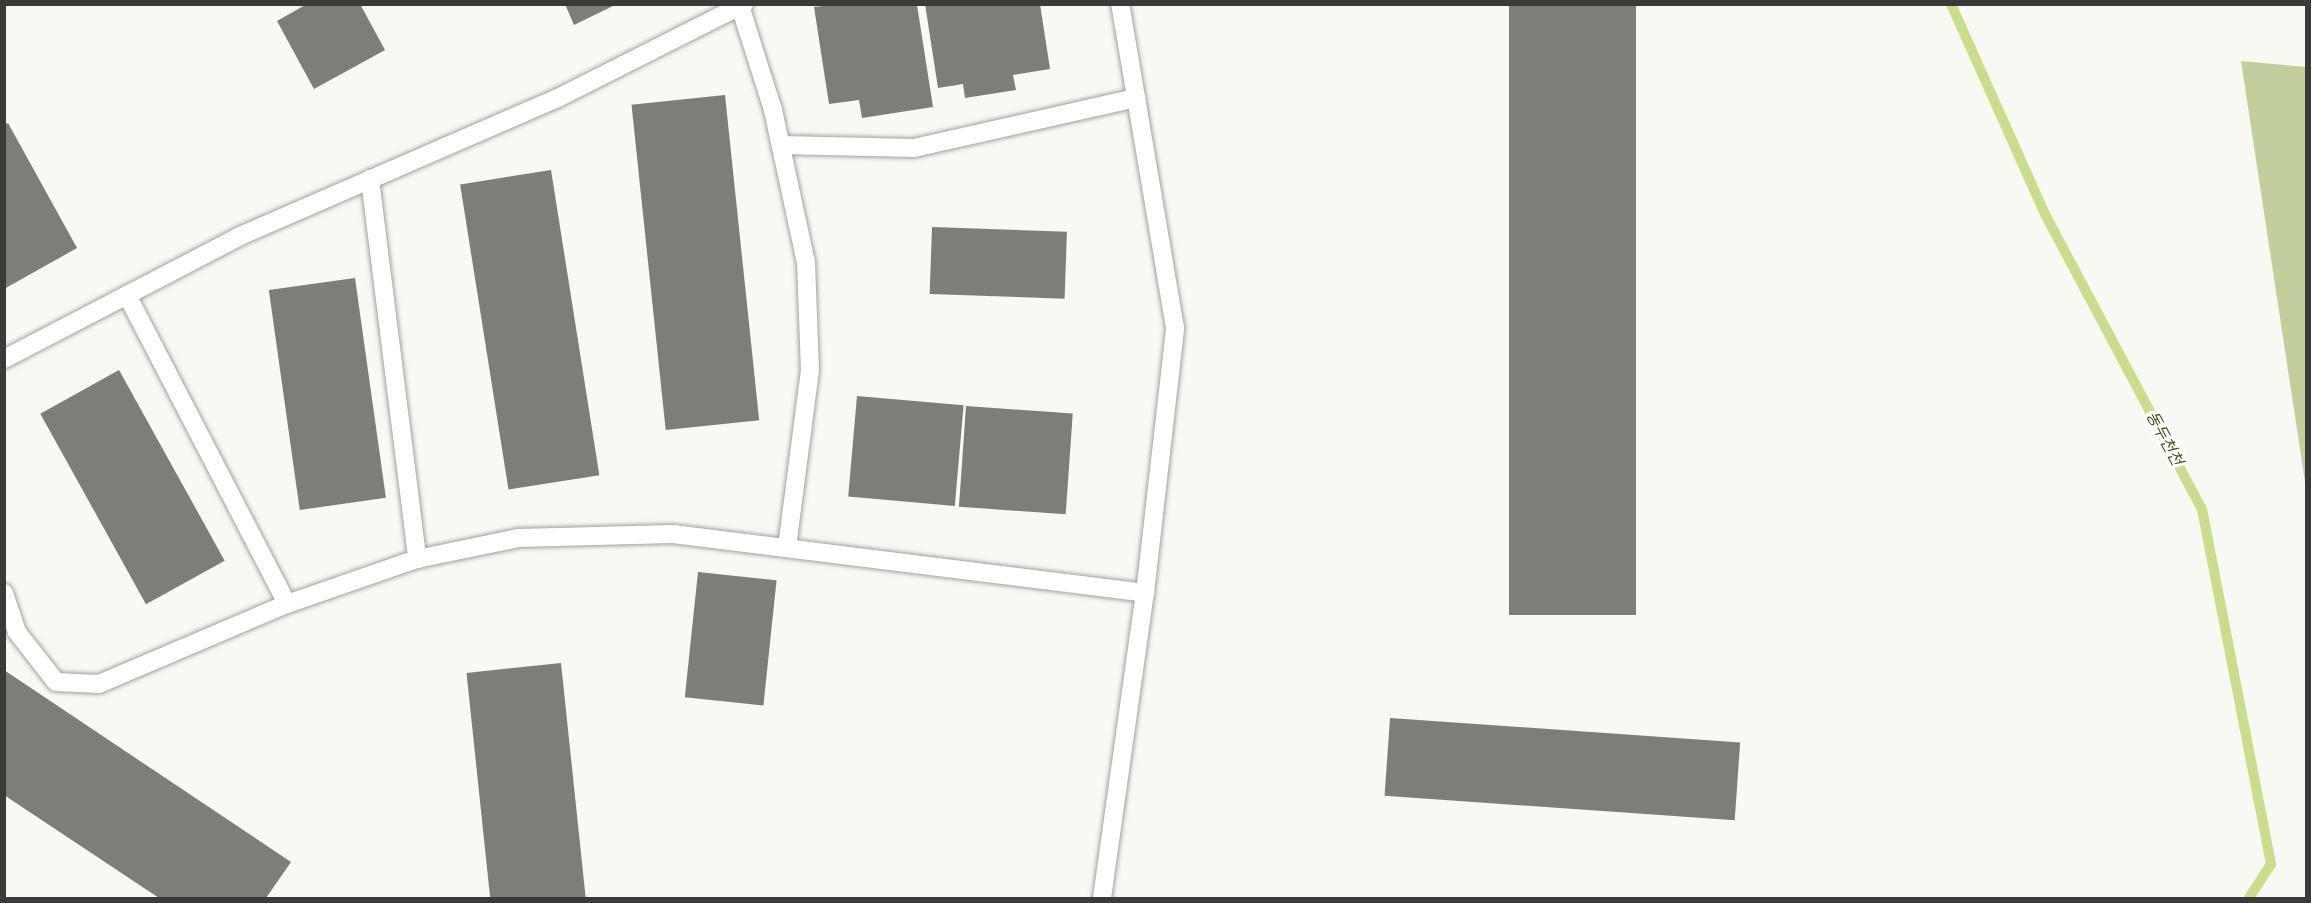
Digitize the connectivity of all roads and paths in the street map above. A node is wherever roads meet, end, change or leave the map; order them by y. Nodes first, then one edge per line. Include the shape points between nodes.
1 (1120, 4) edge
2 (742, 5) edge
3 (1136, 98) junction
4 (781, 145) junction
5 (370, 179) junction
6 (127, 295) junction
7 (4, 359) edge
8 (787, 548) junction
9 (417, 559) junction
10 (4, 593) edge
11 (1145, 593) junction
12 (287, 604) junction
13 (1102, 898) edge

1 - 3 lane
2 - 4 lane
2 - 5 lane via 556,99
3 - 4 lane via 914,148
3 - 11 lane via 1175,328
4 - 8 lane via 806,262 810,370
5 - 6 lane via 238,237
5 - 9 lane
6 - 7 lane
6 - 12 lane
8 - 9 lane via 673,534 518,538
8 - 11 lane
9 - 12 lane
10 - 12 lane via 17,632 56,682 99,684
11 - 13 lane

